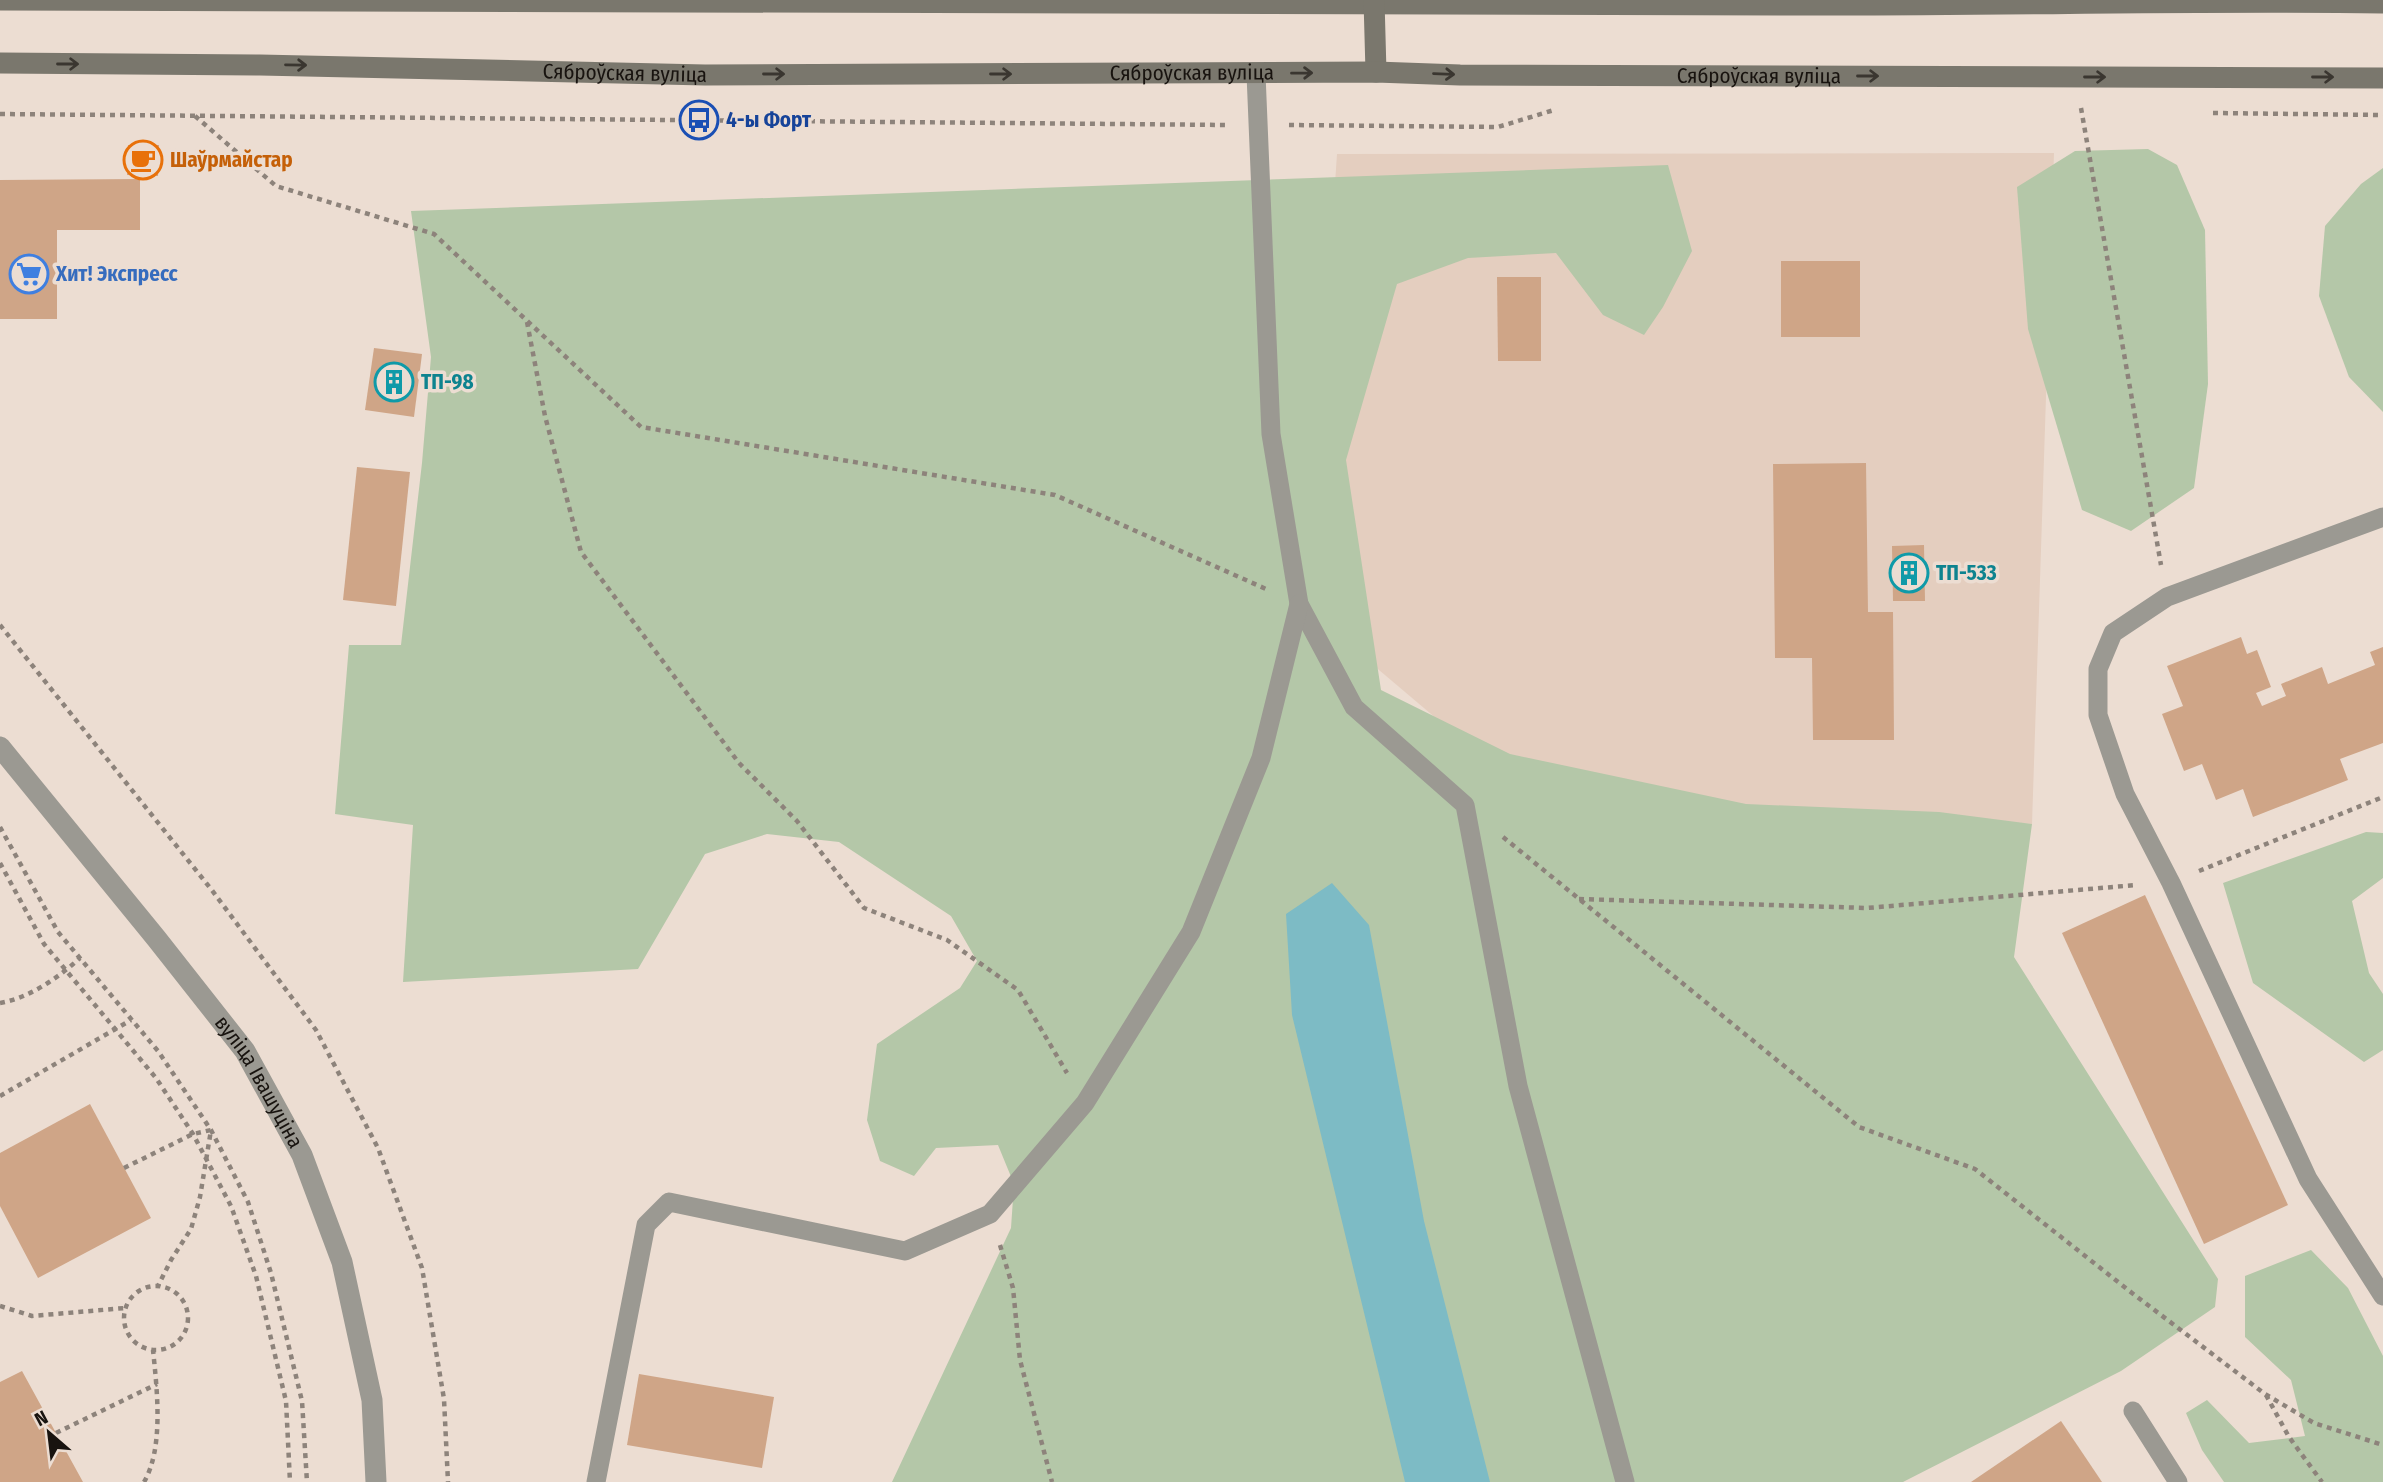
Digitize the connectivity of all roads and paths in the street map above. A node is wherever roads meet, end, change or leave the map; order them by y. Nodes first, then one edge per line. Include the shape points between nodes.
1 (0, 1) edge
2 (1374, 2) edge
3 (2383, 3) edge
4 (0, 63) edge
5 (1376, 72) junction
6 (1256, 74) junction
7 (2383, 78) edge
8 (1563, 107) dead end
9 (2095, 108) dead end
10 (2205, 112) dead end
11 (0, 114) edge
12 (194, 115) junction
13 (2383, 115) edge
14 (1258, 125) junction
15 (527, 321) junction
16 (2383, 517) edge
17 (2167, 597) junction
18 (1299, 604) junction
19 (0, 625) edge
20 (0, 747) edge
21 (2383, 797) edge
22 (1465, 805) junction
23 (0, 827) edge
24 (0, 863) edge
25 (2171, 883) junction
26 (1579, 899) junction
27 (80, 958) junction
28 (67, 970) junction
29 (0, 1003) edge
30 (131, 1020) junction
31 (115, 1029) junction
32 (0, 1096) edge
33 (1085, 1103) junction
34 (211, 1130) junction
35 (193, 1133) junction
36 (206, 1157) junction
37 (124, 1168) dead end
38 (990, 1214) junction
39 (158, 1286) junction
40 (2383, 1296) edge
41 (0, 1306) edge
42 (125, 1308) junction
43 (153, 1350) junction
44 (156, 1384) junction
45 (2265, 1394) junction
46 (2133, 1411) dead end
47 (56, 1433) dead end
48 (2383, 1445) edge
49 (149, 1473) junction
50 (144, 1482) edge
51 (152, 1482) edge
52 (290, 1482) edge
53 (307, 1482) edge
54 (376, 1482) edge
55 (449, 1482) edge
56 (596, 1482) edge
57 (1052, 1482) edge
58 (1625, 1482) edge
59 (2178, 1482) edge
60 (2322, 1482) edge

1 - 2 main road
2 - 3 main road
2 - 5 main road
4 -> 6 main road, Сяброўская вуліца via 705,75
6 -> 5 main road, Сяброўская вуліца
5 -> 7 main road, Сяброўская вуліца
6 - 14 lane
8 - 14 path via 1498,127
9 - 17 path via 2081,107
10 - 13 path
11 - 12 path
12 - 14 path
12 - 15 path via 276,186 434,234
14 - 18 lane via 1271,434
15 - 18 path via 641,427 1055,495
15 - 33 path via 545,415 581,552 739,763 797,821 864,908 947,940 1018,990
16 - 17 lane
17 - 25 lane via 2113,633 2098,669 2098,715 2125,794
18 - 22 lane via 1354,707
18 - 33 lane via 1261,758 1191,932
19 - 55 path via 211,889 316,1030 378,1148 422,1268 444,1399
20 - 54 street, вуліца Івашуціна via 245,1051 302,1154 342,1262 372,1400
21 - 25 path
22 - 26 path
22 - 58 lane via 1518,1086
23 - 27 path via 58,932
24 - 28 path via 44,944
25 - 26 path via 1867,908
25 - 40 lane via 2308,1179
26 - 45 path via 1859,1126 1975,1169
27 - 28 path
27 - 30 path
28 - 29 path via 15,1000
28 - 31 path
30 - 31 path
30 - 34 path via 158,1051
31 - 32 path
31 - 35 path
33 - 38 lane
34 - 35 path
34 - 36 path
34 - 53 path via 248,1202 271,1273 302,1401
35 - 36 path
35 - 37 path
36 - 39 path via 191,1229
36 - 52 path via 256,1276 286,1401
38 - 56 lane via 905,1251 669,1202 646,1225
38 - 57 path via 1013,1288 1020,1360
39 - 42 path via 144,1288
39 - 43 path via 183,1300 187,1328 168,1348
41 - 42 path via 32,1316
42 - 43 path via 129,1336 139,1346
43 - 44 path
44 - 47 path
44 - 49 path via 157,1430
45 - 48 path via 2314,1423
45 - 60 path
46 - 59 lane
49 - 50 path
49 - 51 path

